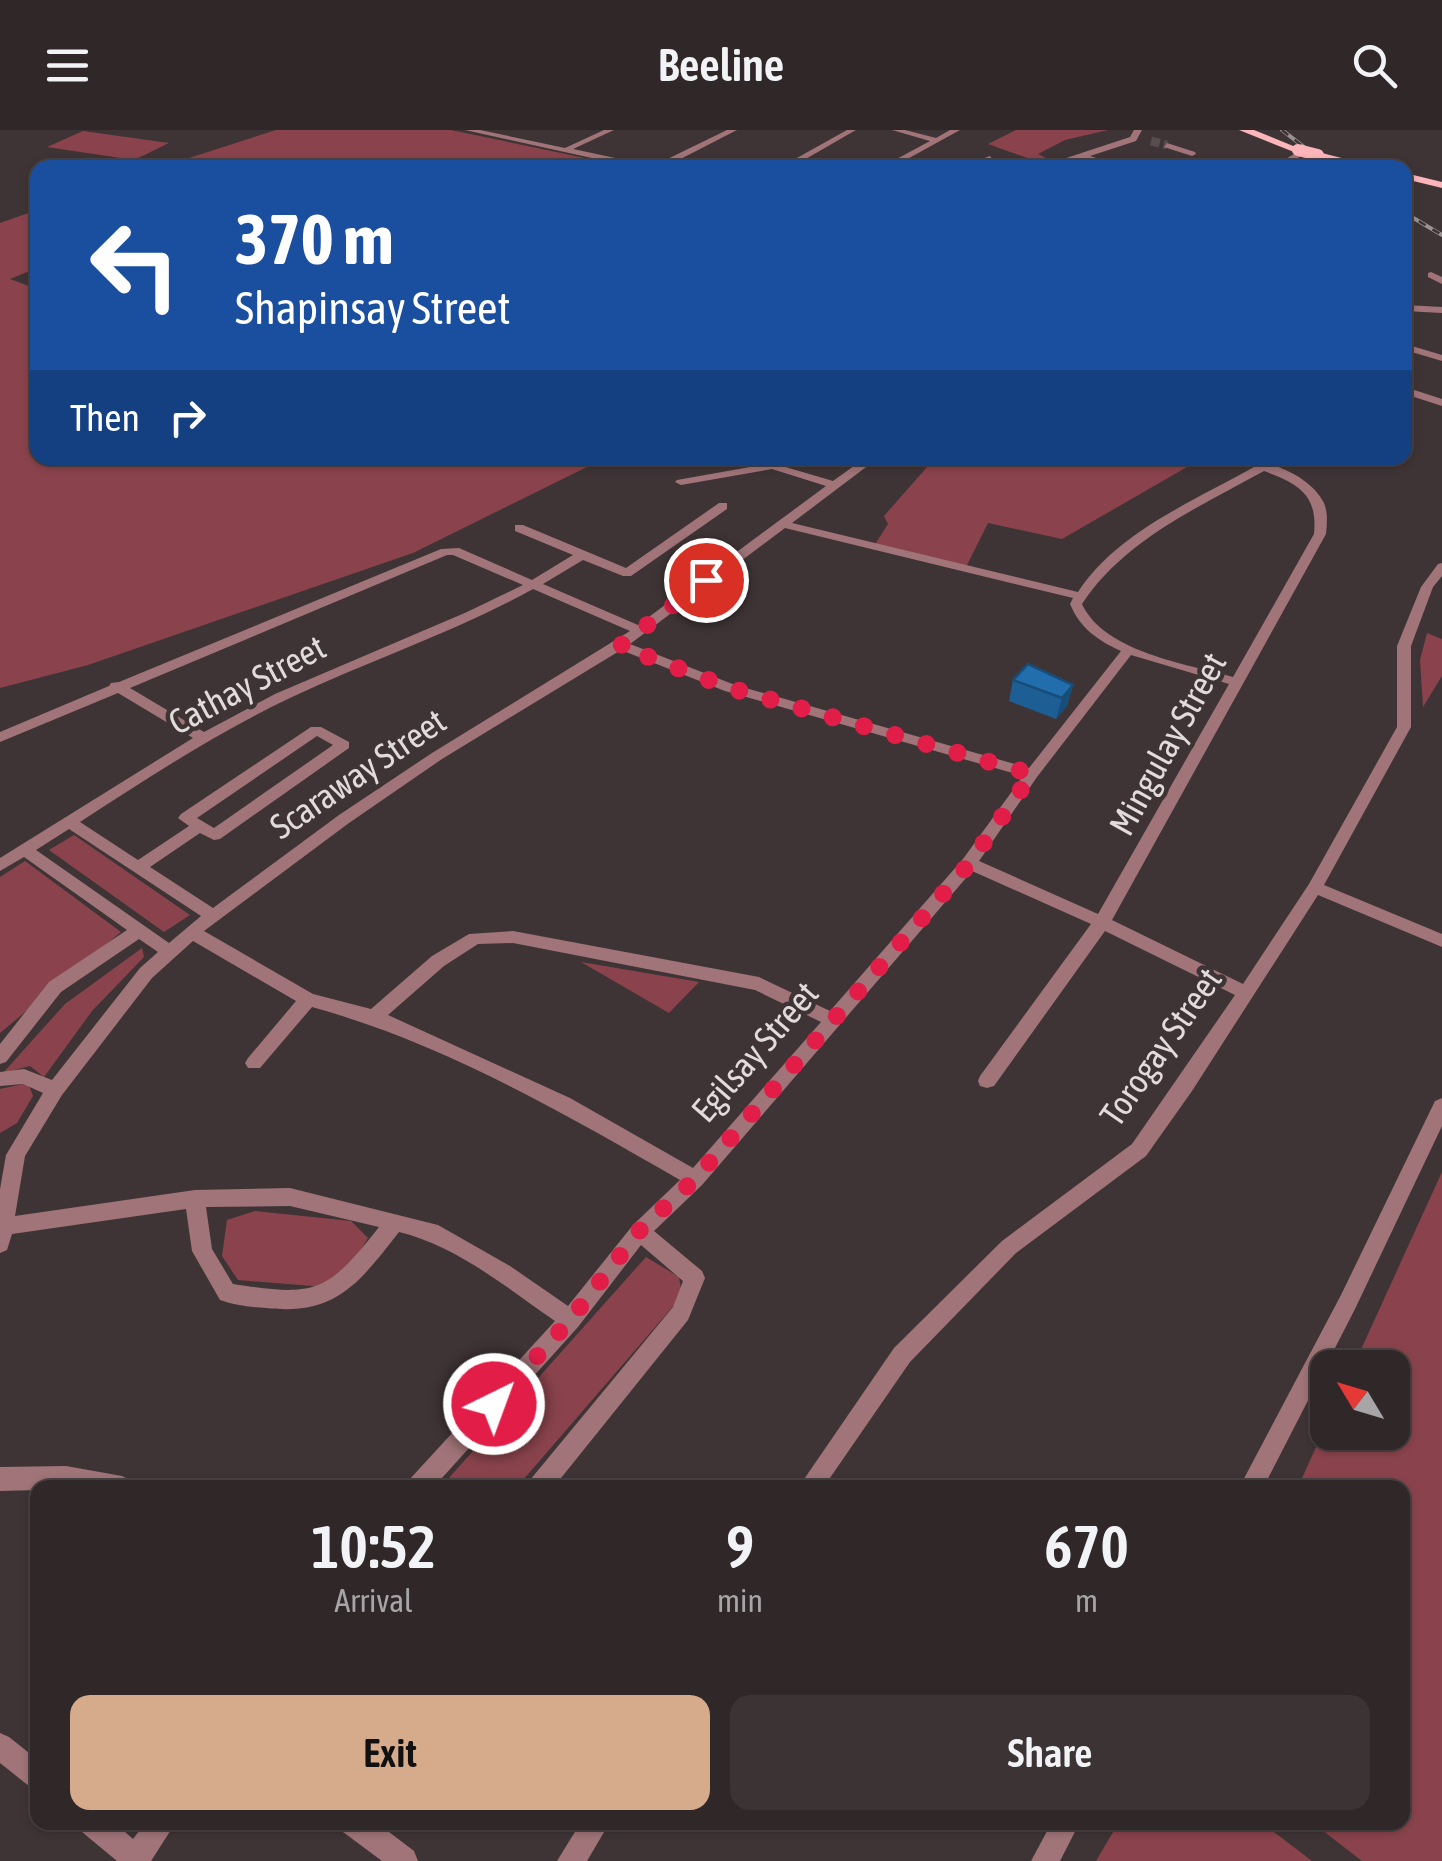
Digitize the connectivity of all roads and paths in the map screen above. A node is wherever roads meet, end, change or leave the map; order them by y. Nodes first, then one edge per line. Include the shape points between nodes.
1 (469, 130) edge
2 (610, 130) edge
3 (732, 130) edge
4 (852, 130) edge
5 (896, 130) edge
6 (956, 130) edge
7 (1244, 130) edge
8 (1137, 133) edge
9 (936, 140) junction
10 (1151, 140) tunnel mouth
11 (1167, 145) tunnel mouth
12 (566, 150) junction
13 (1301, 151) junction
14 (1192, 154) dead end
15 (1085, 157) junction
16 (986, 158) dead end
17 (615, 160) edge
18 (670, 160) edge
19 (798, 160) edge
20 (898, 160) edge
21 (981, 160) edge
22 (1073, 160) edge
23 (1096, 160) edge
24 (1287, 160) edge
25 (1338, 160) edge
26 (1412, 178) edge
27 (1442, 185) edge
28 (1430, 275) dead end
29 (1442, 281) edge
30 (1412, 308) edge
31 (1442, 310) edge
32 (1412, 349) edge
33 (1442, 355) edge
34 (1412, 392) edge
35 (1442, 403) edge
36 (769, 465) edge
37 (862, 465) edge
38 (1257, 465) edge
39 (772, 466) junction
40 (1262, 467) junction
41 (681, 482) dead end
42 (834, 485) junction
43 (723, 506) dead end
44 (782, 524) junction
45 (519, 528) dead end
46 (582, 556) junction
47 (1442, 567) edge
48 (536, 586) junction
49 (1080, 596) junction
50 (638, 630) junction
51 (620, 646) junction
52 (1129, 649) junction
53 (1236, 682) junction
54 (116, 686) junction
55 (0, 737) edge
56 (203, 738) junction
57 (1032, 774) junction
58 (69, 822) junction
59 (200, 826) junction
60 (25, 850) junction
61 (969, 864) junction
62 (0, 865) edge
63 (139, 867) junction
64 (1315, 887) junction
65 (214, 916) junction
66 (1102, 922) junction
67 (139, 931) junction
68 (192, 932) junction
69 (1442, 940) edge
70 (170, 952) junction
71 (1246, 993) junction
72 (308, 999) junction
73 (374, 1017) junction
74 (833, 1020) junction
75 (0, 1057) edge
76 (254, 1063) dead end
77 (0, 1079) edge
78 (986, 1081) dead end
79 (55, 1090) junction
80 (1442, 1106) edge
81 (8, 1157) edge
82 (695, 1179) junction
83 (195, 1200) junction
84 (394, 1222) junction
85 (640, 1230) junction
86 (2, 1235) edge
87 (570, 1320) junction
88 (0, 1480) edge
89 (77, 1480) edge
90 (424, 1480) edge
91 (544, 1480) edge
92 (815, 1480) edge
93 (1254, 1480) edge
94 (0, 1746) edge
95 (30, 1770) edge
96 (101, 1830) edge
97 (157, 1830) edge
98 (363, 1830) edge
99 (593, 1830) edge
100 (1062, 1830) edge
101 (135, 1860) edge
102 (404, 1861) edge
103 (572, 1861) edge
104 (1045, 1861) edge

1 - 12 street
2 - 12 street
3 - 18 street
4 - 19 street
5 - 9 street
6 - 9 street
7 - 13 main road
8 - 10 street
8 - 15 street
9 - 20 street
11 - 14 street
12 - 17 street
13 - 24 street
13 - 25 main road, bridge
15 - 22 street
15 - 23 street
16 - 21 street
26 - 27 main road
28 - 29 street
30 - 31 street
32 - 33 street
34 - 35 street
36 - 39 street
37 - 42 street, Scaraway Street
38 - 40 street, Mingulay Street
39 - 41 street
39 - 42 street
40 - 49 street via 1151,533 1095,574
40 - 53 street, Mingulay Street via 1306,488 1320,500 1324,516
42 - 44 street, Scaraway Street
43 - 46 street via 628,572
44 - 49 street
44 - 50 street, Scaraway Street
45 - 46 street
46 - 48 street, Cathay Street
47 - 64 street, Torogay Street via 1404,646 1404,727
48 - 50 street
48 - 54 street via 445,552
48 - 56 street, Cathay Street via 328,675
49 - 52 street via 1078,615 1093,632
50 - 51 street, Scaraway Street
51 - 57 street via 730,688
51 - 65 street, Scaraway Street via 437,756
52 - 53 street
52 - 57 street, Egilsay Street
53 - 66 street, Mingulay Street
54 - 55 street
54 - 56 street
56 - 58 street, Cathay Street
57 - 61 street, Egilsay Street
58 - 60 street, Cathay Street
58 - 63 street
59 - 59 street via 186,818 316,730 344,745 214,835
59 - 63 street
60 - 62 street, Cathay Street
60 - 67 street
61 - 66 street
61 - 74 street, Egilsay Street
63 - 65 street
64 - 69 street
64 - 71 street, Torogay Street
65 - 68 street, Scaraway Street
66 - 71 street
66 - 78 street, Mingulay Street
67 - 70 street
67 - 75 street via 54,987
68 - 70 street, Scaraway Street
68 - 72 street
70 - 79 street, Scaraway Street
71 - 92 street, Torogay Street via 1140,1150 1008,1246 902,1355
72 - 73 street
72 - 76 street
73 - 74 street via 438,961 476,938 513,937 759,984
73 - 82 street via 563,1103
74 - 82 street, Egilsay Street
77 - 79 street via 24,1076
79 - 81 street, Scaraway Street
80 - 93 street
81 - 86 street, Scaraway Street
82 - 85 street, Egilsay Street
83 - 84 street via 290,1197
83 - 84 street via 202,1251 227,1293 279,1300 328,1293
83 - 86 street
84 - 87 street via 431,1231
85 - 87 street, Egilsay Street
85 - 91 street via 695,1278 681,1312
87 - 90 street, Egilsay Street
88 - 89 street
94 - 95 street
96 - 101 street
97 - 101 street
98 - 102 street
99 - 103 street
100 - 104 street

